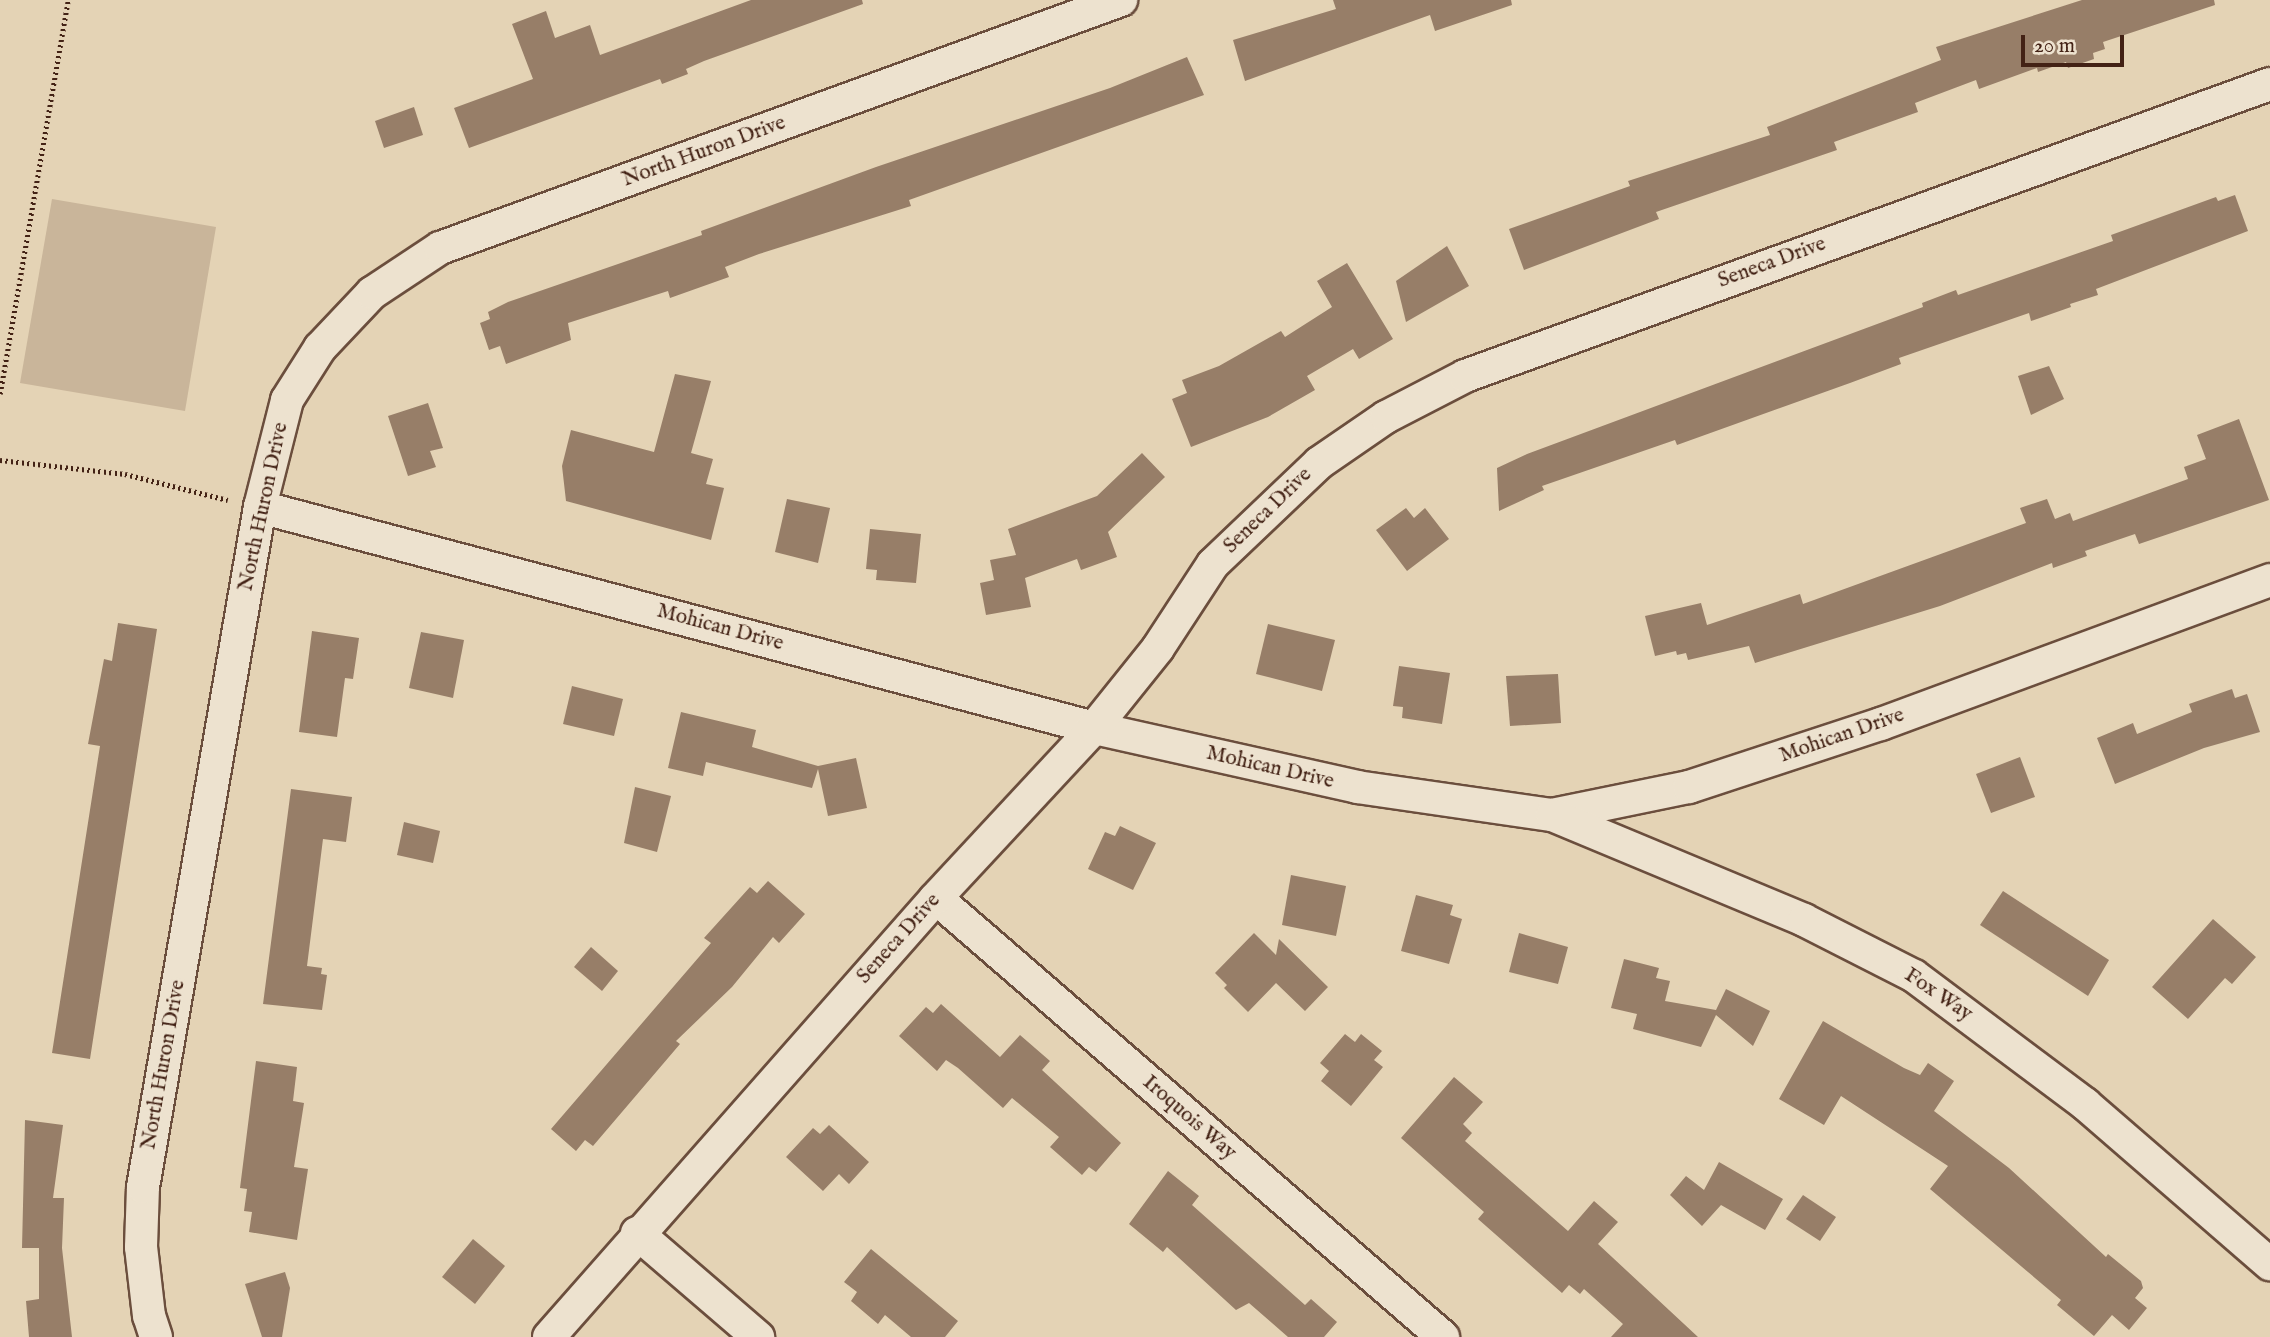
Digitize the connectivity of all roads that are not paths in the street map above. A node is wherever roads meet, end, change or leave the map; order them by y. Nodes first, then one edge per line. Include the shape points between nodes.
1 (1121, 0) edge
2 (2270, 84) edge
3 (260, 507) junction
4 (2270, 580) edge
5 (1094, 728) junction
6 (1552, 815) junction
7 (936, 898) junction
8 (637, 1233) junction
9 (2270, 1264) edge
10 (156, 1337) edge
11 (549, 1337) edge
12 (758, 1337) edge
13 (1443, 1337) edge

1 - 3 street, North Huron Drive via 440,248 372,293 320,348 287,400
2 - 5 street, Seneca Drive via 1465,376 1386,417 1319,463 1213,564 1158,648
3 - 5 street, Mohican Drive
3 - 10 street, North Huron Drive via 143,1186 141,1247
4 - 6 street, Mohican Drive via 1855,733 1689,787
5 - 6 street, Mohican Drive via 1357,787
5 - 7 street, Seneca Drive
6 - 9 street, Fox Way via 1804,920 1914,976 2085,1104
7 - 8 street, Seneca Drive
7 - 13 street, Iroquois Way
8 - 11 street, Seneca Drive
8 - 12 street

